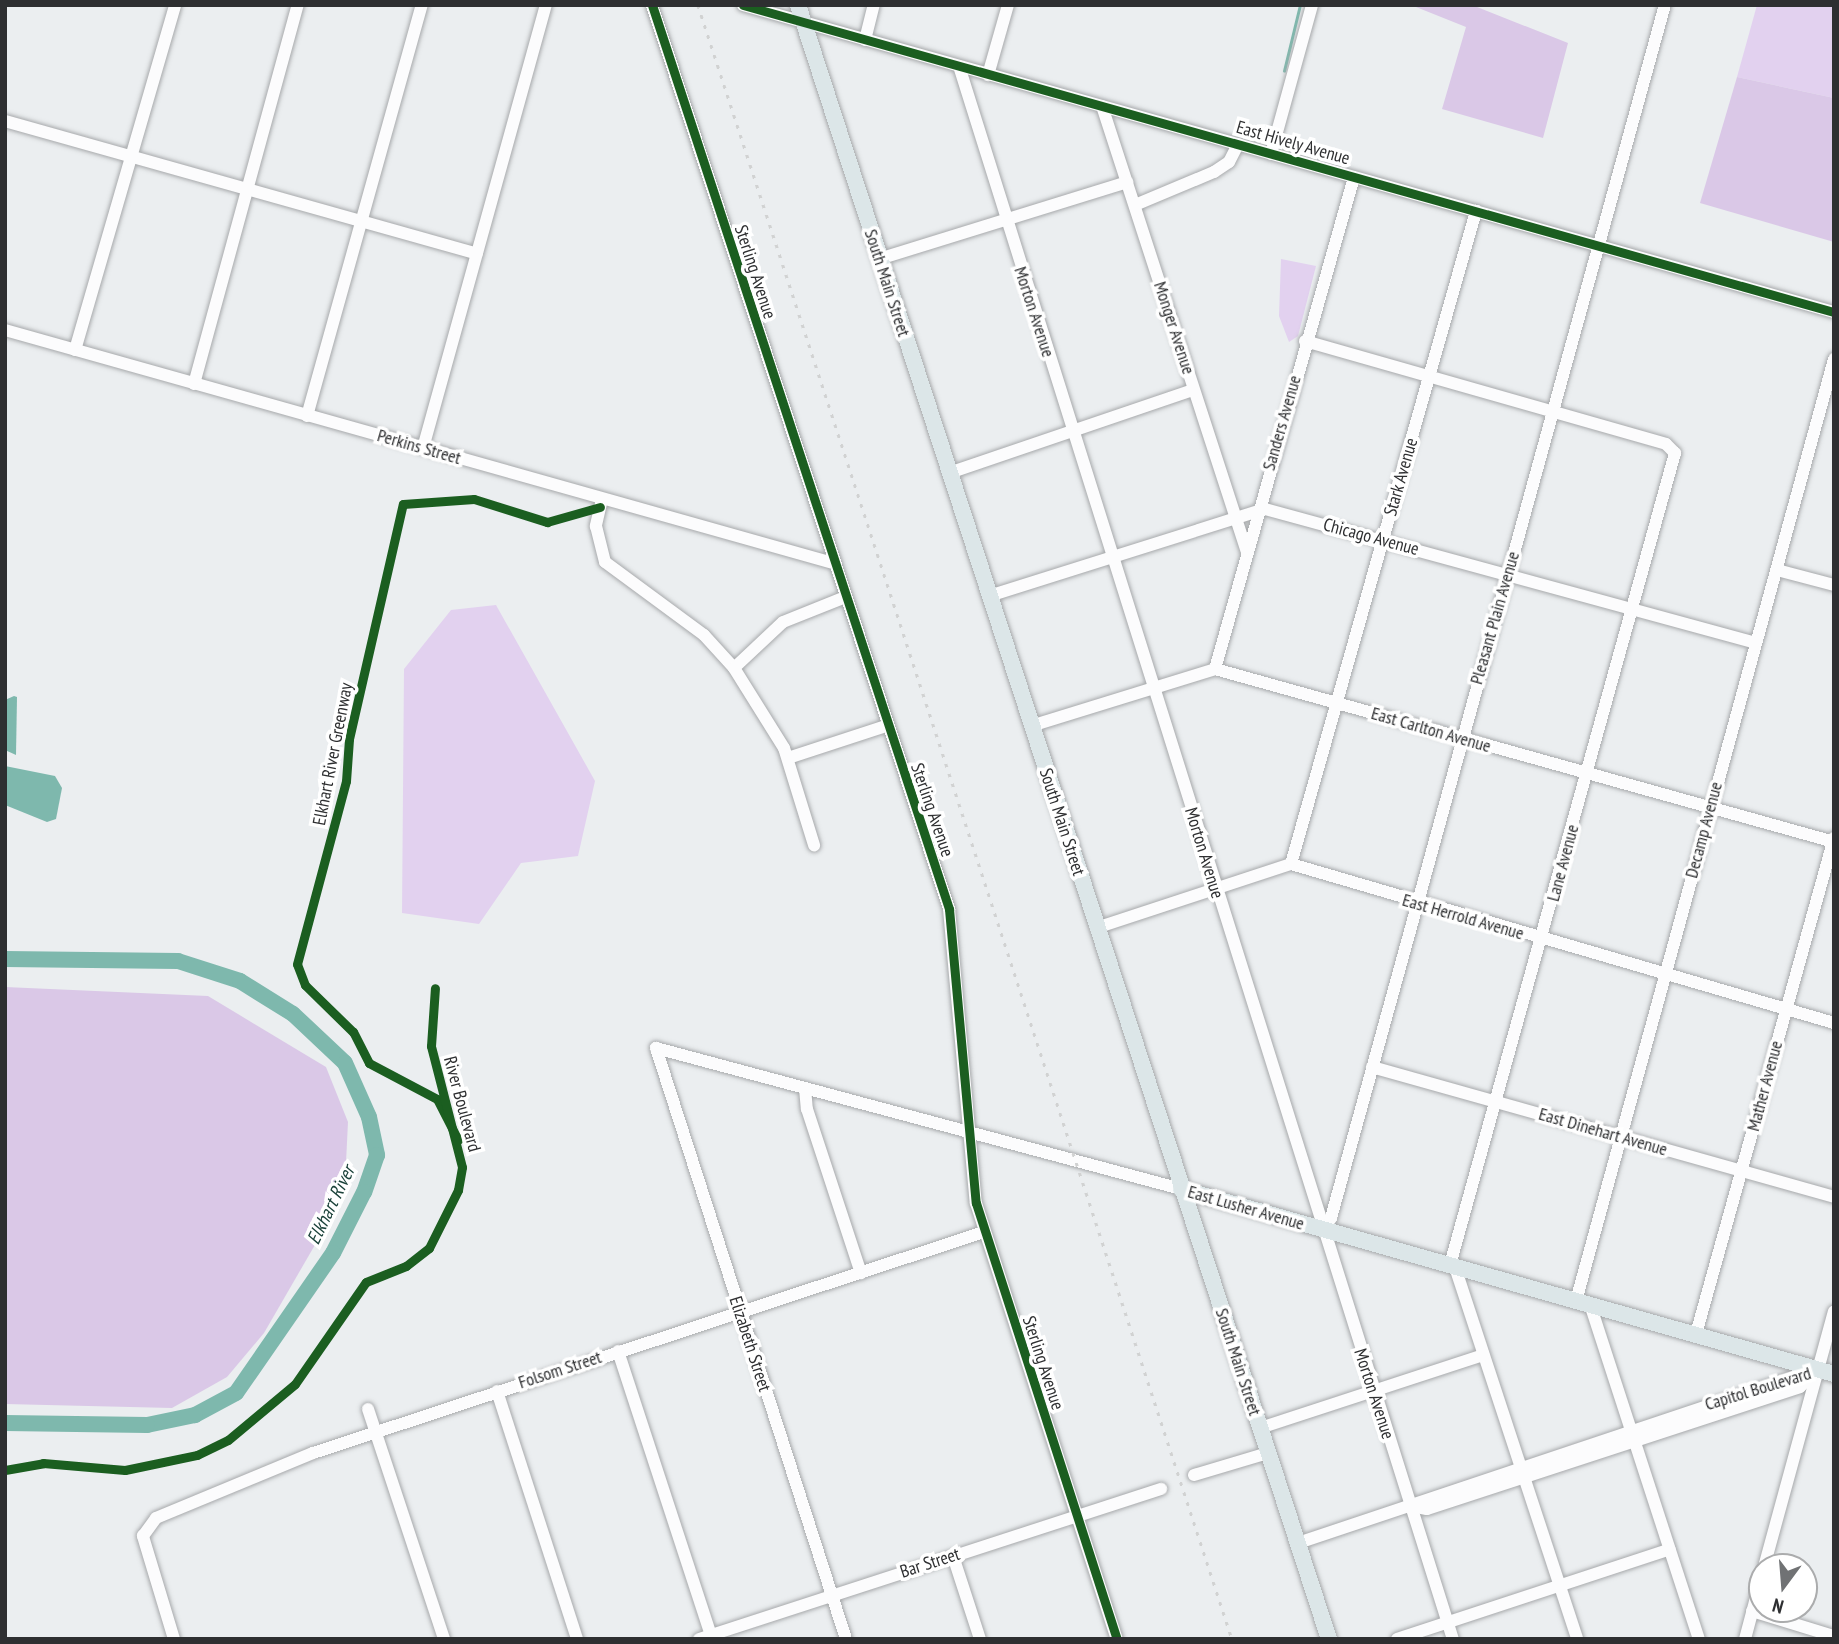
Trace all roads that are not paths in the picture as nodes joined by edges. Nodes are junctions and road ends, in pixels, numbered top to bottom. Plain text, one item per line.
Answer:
1 (175, 5) edge
2 (298, 5) edge
3 (422, 5) edge
4 (546, 5) edge
5 (652, 5) edge
6 (743, 5) edge
7 (798, 5) edge
8 (874, 5) edge
9 (1008, 5) edge
10 (1312, 5) edge
11 (1665, 5) edge
12 (803, 22) junction
13 (865, 40) junction
14 (959, 66) junction
15 (988, 75) junction
16 (1102, 106) junction
17 (5, 121) edge
18 (1238, 144) junction
19 (1271, 154) junction
20 (132, 156) junction
21 (1354, 177) junction
22 (1128, 183) junction
23 (247, 189) junction
24 (1135, 205) junction
25 (1476, 211) junction
26 (362, 221) junction
27 (1004, 222) junction
28 (1598, 246) junction
29 (477, 254) junction
30 (879, 259) junction
31 (1834, 312) edge
32 (5, 330) edge
33 (1305, 341) junction
34 (75, 350) junction
35 (1834, 359) edge
36 (1429, 377) junction
37 (194, 384) junction
38 (1194, 390) junction
39 (1552, 414) junction
40 (307, 416) junction
41 (1071, 428) junction
42 (423, 448) junction
43 (949, 473) junction
44 (602, 499) junction
45 (1258, 511) junction
46 (1235, 519) junction
47 (1383, 540) junction
48 (1246, 550) junction
49 (1113, 556) junction
50 (833, 563) junction
51 (1777, 570) junction
52 (1507, 574) junction
53 (1834, 585) edge
54 (989, 596) junction
55 (843, 598) junction
56 (1630, 609) junction
57 (1756, 643) junction
58 (734, 668) junction
59 (1215, 669) junction
60 (1154, 686) junction
61 (1338, 704) junction
62 (886, 726) junction
63 (1031, 726) junction
64 (1461, 738) junction
65 (788, 758) junction
66 (1587, 775) junction
67 (1710, 809) junction
68 (1833, 841) edge
69 (814, 845) dead end
70 (1291, 864) junction
71 (1215, 890) junction
72 (1416, 904) junction
73 (1096, 928) junction
74 (1542, 940) junction
75 (1665, 975) junction
76 (1786, 1009) junction
77 (1834, 1023) edge
78 (656, 1048) joint
79 (1373, 1067) junction
80 (805, 1087) junction
81 (1497, 1102) junction
82 (968, 1133) junction
83 (1620, 1137) junction
84 (1743, 1172) junction
85 (1181, 1189) junction
86 (1834, 1198) edge
87 (1323, 1230) junction
88 (984, 1232) junction
89 (1453, 1266) junction
90 (860, 1273) junction
91 (1583, 1303) junction
92 (1834, 1311) edge
93 (740, 1313) junction
94 (1696, 1334) junction
95 (618, 1351) junction
96 (1483, 1356) junction
97 (1826, 1371) edge
98 (497, 1391) junction
99 (1373, 1393) junction
100 (368, 1409) dead end
101 (1260, 1428) junction
102 (376, 1432) junction
103 (1633, 1436) junction
104 (1268, 1453) junction
105 (1522, 1472) junction
106 (1194, 1475) dead end
107 (1161, 1489) dead end
108 (1411, 1506) junction
109 (1077, 1515) junction
110 (1298, 1543) junction
111 (1670, 1549) junction
112 (1768, 1553) edge
113 (953, 1556) junction
114 (1560, 1586) junction
115 (832, 1595) junction
116 (1448, 1622) junction
117 (1791, 1623) edge
118 (1834, 1636) edge
119 (707, 1637) edge
120 (174, 1639) edge
121 (443, 1639) edge
122 (577, 1639) edge
123 (846, 1639) edge
124 (980, 1639) edge
125 (1117, 1639) edge
126 (1329, 1639) edge
127 (1397, 1639) edge
128 (1453, 1639) edge
129 (1577, 1639) edge
130 (1699, 1639) edge

1 - 20 street
2 - 23 street
3 - 26 street
4 - 29 street
5 - 50 street, Sterling Avenue
6 - 12 street, East Hively Avenue
7 - 12 main road, South Main Street
8 - 13 street
9 - 15 street
10 - 19 street
11 - 28 street, Pleasant Plain Avenue
12 - 13 street, East Hively Avenue
12 - 30 main road, South Main Street
13 - 14 street, East Hively Avenue
14 - 15 street, East Hively Avenue
14 - 27 street, Morton Avenue
15 - 16 street, East Hively Avenue
16 - 18 street, East Hively Avenue
16 - 22 street, Monger Avenue
17 - 20 street
18 - 19 street, East Hively Avenue
18 - 24 street
19 - 21 street, East Hively Avenue
20 - 23 street
20 - 34 street
21 - 25 street, East Hively Avenue
21 - 33 street, Sanders Avenue
22 - 24 street, Monger Avenue
22 - 27 street
23 - 26 street
23 - 37 street
24 - 38 street, Monger Avenue
25 - 28 street, East Hively Avenue
25 - 36 street, Stark Avenue
26 - 29 street
26 - 40 street
27 - 30 street
27 - 41 street, Morton Avenue
28 - 31 street, East Hively Avenue
28 - 39 street, Pleasant Plain Avenue
29 - 42 street
30 - 43 main road, South Main Street
32 - 34 street, Perkins Street
33 - 36 street
33 - 45 street, Sanders Avenue
34 - 37 street, Perkins Street
35 - 51 street, Decamp Avenue
36 - 39 street
36 - 47 street, Stark Avenue
37 - 40 street, Perkins Street
38 - 41 street
38 - 46 street, Monger Avenue
39 - 52 street, Pleasant Plain Avenue
39 - 56 street, Lane Avenue
40 - 42 street, Perkins Street
41 - 43 street
41 - 49 street, Morton Avenue
42 - 44 street, Perkins Street
43 - 54 main road, South Main Street
44 - 50 street, Perkins Street
44 - 58 street
45 - 46 street, Chicago Avenue
45 - 47 street, Chicago Avenue
45 - 48 street, Sanders Avenue
46 - 48 street, Monger Avenue
46 - 49 street, Chicago Avenue
47 - 52 street, Chicago Avenue
47 - 61 street, Stark Avenue
48 - 59 street, Sanders Avenue
49 - 54 street, Chicago Avenue
49 - 60 street, Morton Avenue
50 - 55 street, Sterling Avenue
51 - 53 street
51 - 57 street, Decamp Avenue
52 - 56 street, Chicago Avenue
52 - 64 street, Pleasant Plain Avenue
54 - 63 main road, South Main Street
55 - 58 street
55 - 62 street, Sterling Avenue
56 - 57 street, Chicago Avenue
56 - 66 street, Lane Avenue
57 - 67 street, Decamp Avenue
58 - 65 street
59 - 60 street
59 - 61 street, East Carlton Avenue
60 - 63 street
60 - 71 street, Morton Avenue
61 - 64 street, East Carlton Avenue
61 - 70 street, Stark Avenue
62 - 65 street
62 - 82 street, Sterling Avenue
63 - 73 main road, South Main Street
64 - 66 street, East Carlton Avenue
64 - 72 street, Pleasant Plain Avenue
65 - 69 street
66 - 67 street, East Carlton Avenue
66 - 74 street, Lane Avenue
67 - 68 street, East Carlton Avenue
67 - 75 street, Decamp Avenue
68 - 76 street, Mather Avenue
70 - 71 street
70 - 72 street, East Herrold Avenue
71 - 73 street
71 - 87 street, Morton Avenue
72 - 74 street, East Herrold Avenue
72 - 79 street, Pleasant Plain Avenue
73 - 85 main road, South Main Street
74 - 75 street, East Herrold Avenue
74 - 81 street, Lane Avenue
75 - 76 street, East Herrold Avenue
75 - 83 street, Decamp Avenue
76 - 77 street, East Herrold Avenue
76 - 84 street, Mather Avenue
78 - 80 street, East Lusher Avenue
78 - 93 street, Elizabeth Street
79 - 81 street, East Dinehart Avenue
79 - 87 street, Pleasant Plain Avenue
80 - 82 street, East Lusher Avenue
80 - 90 street
81 - 83 street, East Dinehart Avenue
81 - 89 street, Lane Avenue
82 - 85 street, East Lusher Avenue
82 - 88 street, Sterling Avenue
83 - 84 street, East Dinehart Avenue
83 - 91 street, Decamp Avenue
84 - 86 street, East Dinehart Avenue
84 - 94 street, Mather Avenue
85 - 87 main road, East Lusher Avenue
85 - 101 main road, South Main Street
87 - 89 main road, East Lusher Avenue
87 - 99 street, Morton Avenue
88 - 90 street, Folsom Street
88 - 109 street, Sterling Avenue
89 - 91 main road, East Lusher Avenue
89 - 96 street
90 - 93 street, Folsom Street
91 - 94 main road, East Lusher Avenue
91 - 103 street
92 - 97 street
93 - 95 street, Folsom Street
93 - 115 street, Elizabeth Street
94 - 97 main road, East Lusher Avenue
95 - 98 street, Folsom Street
95 - 119 street
96 - 99 street
96 - 105 street
97 - 103 street, Capitol Boulevard
97 - 112 street
98 - 102 street, Folsom Street
98 - 122 street
99 - 101 street
99 - 108 street, Morton Avenue
100 - 102 street
101 - 104 main road, South Main Street
102 - 120 street, Folsom Street
102 - 121 street
103 - 105 street, Capitol Boulevard
103 - 111 street
104 - 106 street
104 - 110 main road, South Main Street
105 - 108 street, Capitol Boulevard
105 - 114 street
107 - 109 street, Bar Street
108 - 110 street, Capitol Boulevard
108 - 116 street, Morton Avenue
109 - 113 street, Bar Street
109 - 125 street, Sterling Avenue
110 - 126 main road, South Main Street
111 - 114 street
111 - 130 street
113 - 115 street, Bar Street
113 - 124 street
114 - 116 street
114 - 129 street
115 - 119 street, Bar Street
115 - 123 street, Elizabeth Street
116 - 127 street
116 - 128 street, Morton Avenue
117 - 118 street

